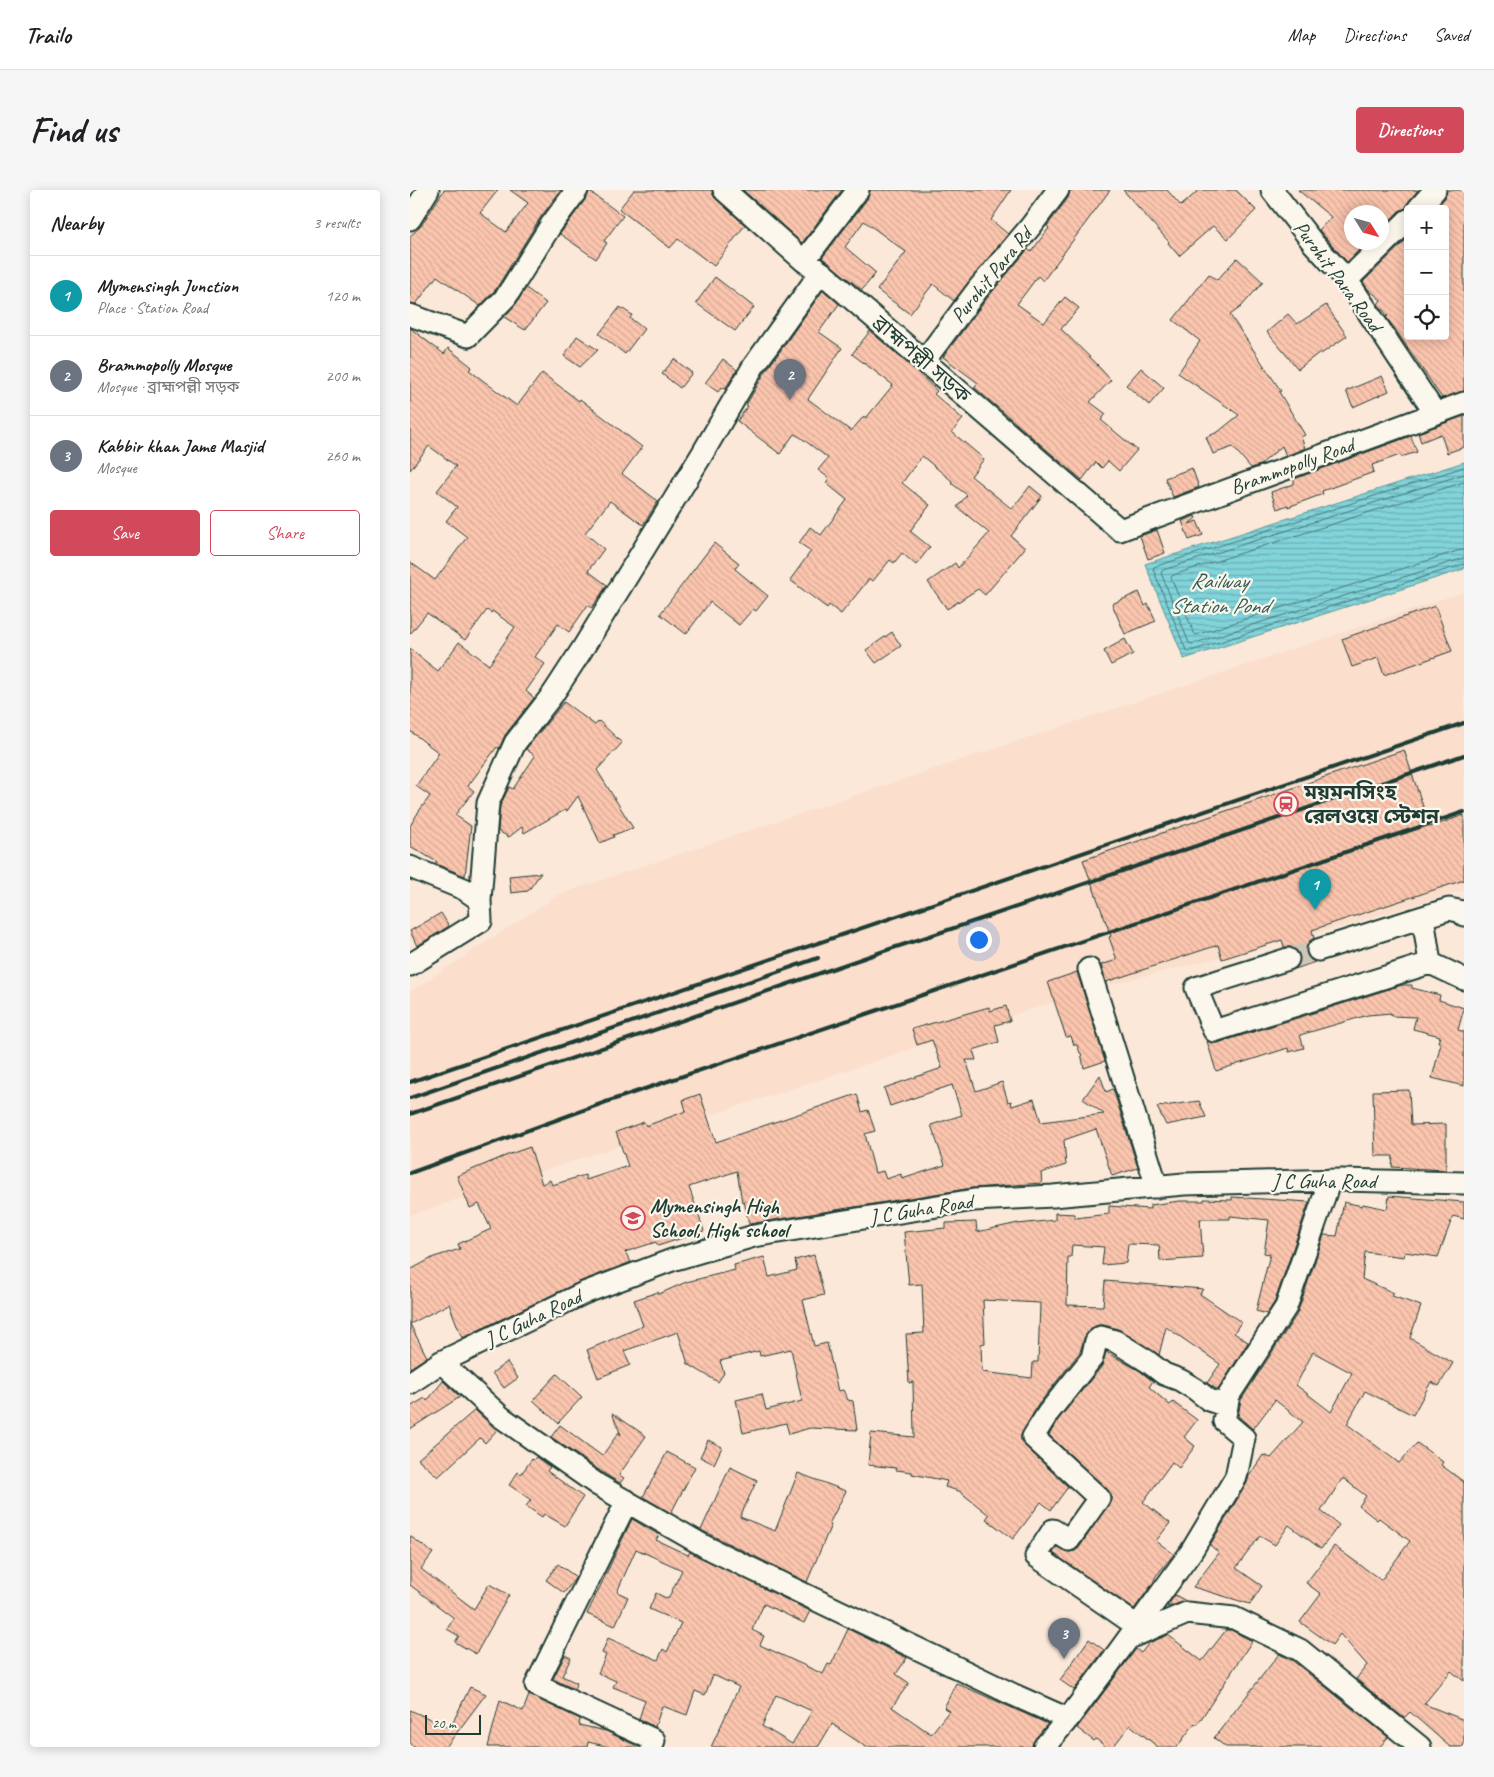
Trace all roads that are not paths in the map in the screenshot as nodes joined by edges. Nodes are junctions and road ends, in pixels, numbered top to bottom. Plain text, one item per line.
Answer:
1 (428, 190) edge
2 (577, 190) edge
3 (724, 190) edge
4 (858, 190) edge
5 (1058, 190) edge
6 (1272, 190) edge
7 (1435, 190) edge
8 (1422, 205) edge
9 (410, 219) edge
10 (1404, 224) edge
11 (812, 266) junction
12 (1347, 280) junction
13 (410, 316) edge
14 (924, 361) junction
15 (1464, 402) edge
16 (1435, 413) junction
17 (1120, 530) joint
18 (410, 867) edge
19 (480, 900) junction
20 (1464, 915) edge
21 (1423, 917) junction
22 (1318, 950) tunnel mouth
23 (1288, 959) tunnel mouth
24 (1430, 963) junction
25 (410, 965) edge
26 (1089, 969) dead end
27 (1464, 979) edge
28 (1330, 1180) junction
29 (1464, 1183) edge
30 (1156, 1187) junction
31 (441, 1362) junction
32 (410, 1383) edge
33 (1227, 1406) junction
34 (627, 1502) junction
35 (1133, 1632) junction
36 (1068, 1719) junction
37 (1387, 1721) junction
38 (652, 1747) edge
39 (1044, 1747) edge
40 (1394, 1747) edge
41 (1420, 1747) edge

1 - 9 street
2 - 13 street
3 - 11 street, ব্রাহ্মপল্লী সড়ক
4 - 11 street
5 - 14 street, Purohit Para Rd
6 - 12 street, Purohit Para Road
7 - 8 street
10 - 12 street
11 - 14 street, ব্রাহ্মপল্লী সড়ক
11 - 19 street
12 - 16 street, Purohit Para Road
14 - 17 street, ব্রাহ্মপল্লী সড়ক
15 - 16 street, Brammopolly Road
16 - 17 street, Brammopolly Road
18 - 19 street
19 - 25 street
20 - 21 street
21 - 22 street
21 - 24 street
23 - 24 street
24 - 27 street
26 - 30 street
28 - 29 street, J C Guha Road
28 - 30 street, J C Guha Road
28 - 33 street
30 - 31 street, J C Guha Road
31 - 32 street, J C Guha Road
31 - 34 street
33 - 35 street
33 - 35 street
34 - 36 street
34 - 38 street
35 - 36 street
35 - 37 street
36 - 39 street
37 - 40 street
37 - 41 street

